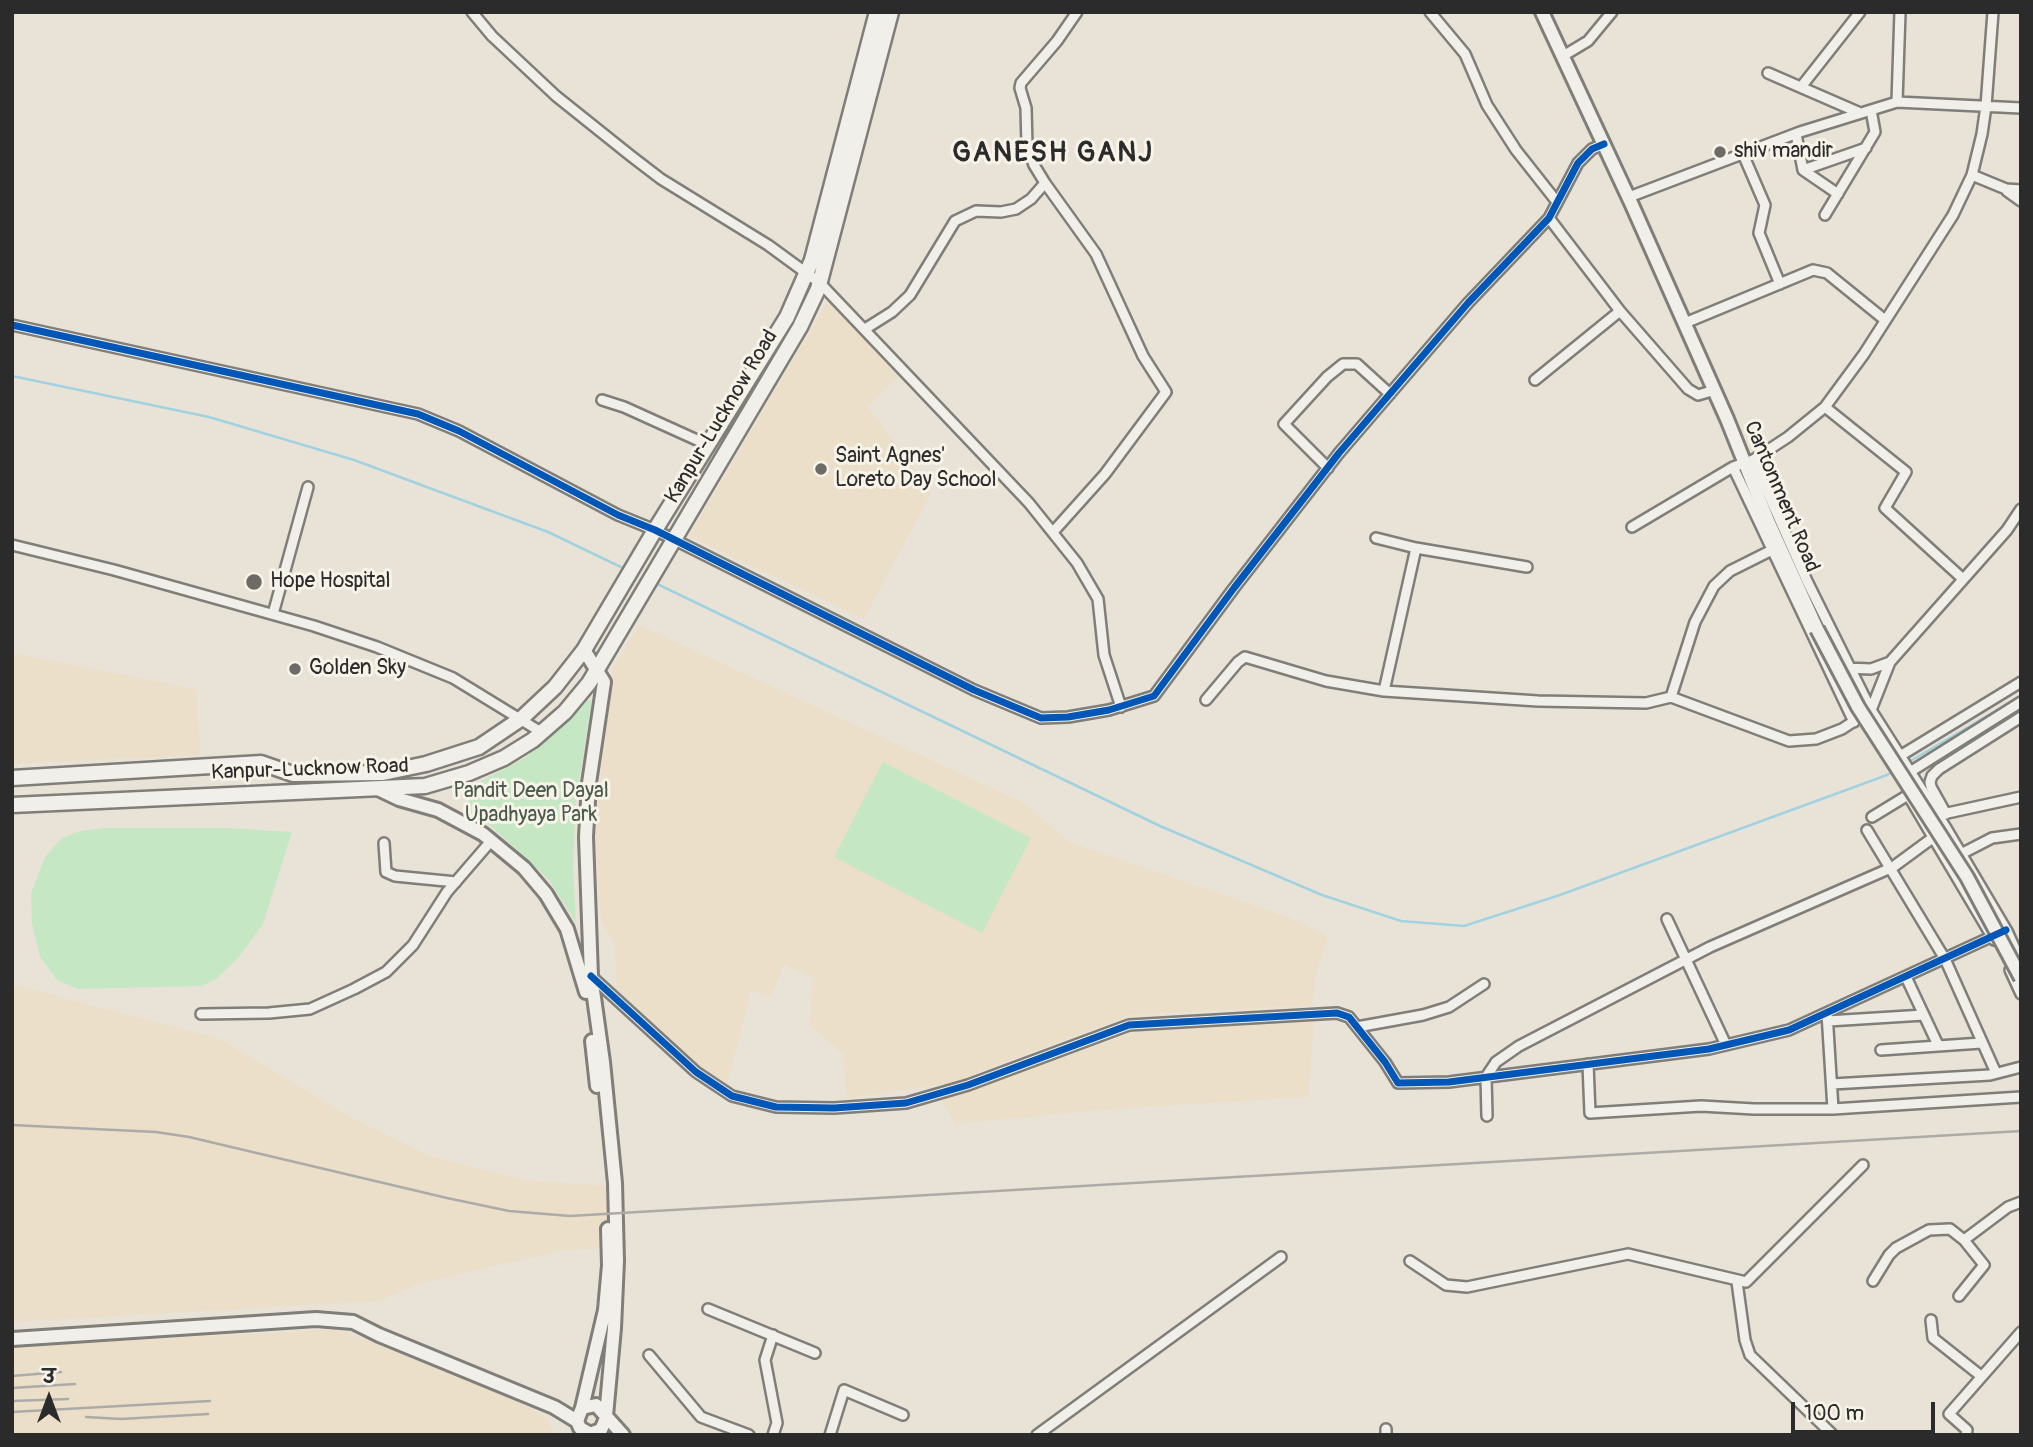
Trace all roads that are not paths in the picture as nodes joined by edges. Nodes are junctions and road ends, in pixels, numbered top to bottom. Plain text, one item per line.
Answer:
1 (472, 12) edge
2 (877, 12) edge
3 (891, 12) edge
4 (1077, 12) edge
5 (1430, 12) edge
6 (1542, 12) edge
7 (1612, 12) edge
8 (1860, 12) edge
9 (1900, 12) edge
10 (1993, 12) edge
11 (1563, 56) junction
12 (1768, 73) dead end
13 (1801, 87) junction
14 (1897, 102) junction
15 (1986, 106) junction
16 (2021, 108) edge
17 (1871, 110) junction
18 (1860, 113) junction
19 (1796, 134) junction
20 (851, 137) junction
21 (1604, 144) junction
22 (1866, 148) junction
23 (1743, 154) junction
24 (1803, 170) junction
25 (1972, 175) junction
26 (1045, 183) junction
27 (2006, 190) junction
28 (2021, 191) edge
29 (1838, 194) junction
30 (1629, 197) junction
31 (2021, 201) edge
32 (1557, 202) junction
33 (1825, 215) dead end
34 (1549, 218) junction
35 (807, 274) junction
36 (820, 283) junction
37 (1780, 284) junction
38 (1620, 311) junction
39 (1885, 320) junction
40 (1685, 323) junction
41 (12, 325) edge
42 (865, 329) junction
43 (1535, 380) dead end
44 (1714, 390) junction
45 (1390, 394) junction
46 (602, 400) dead end
47 (1825, 407) junction
48 (708, 445) junction
49 (1744, 464) junction
50 (1328, 468) junction
51 (308, 487) dead end
52 (2021, 509) edge
53 (1632, 527) dead end
54 (655, 530) junction
55 (1053, 532) junction
56 (1376, 538) dead end
57 (673, 540) junction
58 (12, 545) edge
59 (1416, 548) junction
60 (1772, 550) junction
61 (1527, 567) dead end
62 (1963, 579) junction
63 (273, 614) junction
64 (584, 650) junction
65 (1890, 662) junction
66 (1827, 667) junction
67 (597, 668) junction
68 (1849, 668) junction
69 (2021, 682) edge
70 (1384, 691) junction
71 (1671, 697) junction
72 (1206, 700) dead end
73 (2021, 702) edge
74 (1121, 707) junction
75 (1871, 710) junction
76 (2021, 717) edge
77 (522, 718) junction
78 (1854, 722) junction
79 (541, 732) junction
80 (1900, 756) junction
81 (280, 770) junction
82 (1910, 772) junction
83 (12, 778) edge
84 (376, 789) junction
85 (279, 791) junction
86 (2021, 797) edge
87 (12, 805) edge
88 (1942, 814) junction
89 (1872, 817) dead end
90 (1946, 828) junction
91 (1867, 830) dead end
92 (2021, 834) edge
93 (1933, 838) junction
94 (491, 841) junction
95 (384, 843) dead end
96 (1961, 854) junction
97 (1889, 869) junction
98 (456, 882) junction
99 (1667, 919) dead end
100 (2006, 930) junction
101 (1992, 936) junction
102 (1685, 960) junction
103 (1945, 960) junction
104 (2021, 962) edge
105 (592, 976) junction
106 (1906, 977) junction
107 (2021, 978) edge
108 (1484, 984) dead end
109 (2021, 994) edge
110 (201, 1014) dead end
111 (1924, 1015) junction
112 (1828, 1017) junction
113 (1357, 1027) junction
114 (1981, 1043) junction
115 (1726, 1045) junction
116 (1938, 1045) junction
117 (1881, 1050) dead end
118 (1588, 1064) junction
119 (2021, 1067) edge
120 (1996, 1073) junction
121 (1486, 1077) junction
122 (1832, 1084) junction
123 (2021, 1097) edge
124 (1833, 1109) junction
125 (1487, 1116) dead end
126 (1863, 1165) dead end
127 (2021, 1202) edge
128 (1964, 1240) junction
129 (1282, 1257) dead end
130 (1410, 1261) dead end
131 (1873, 1281) dead end
132 (1737, 1282) junction
133 (1959, 1296) dead end
134 (708, 1308) dead end
135 (1931, 1320) dead end
136 (2021, 1332) edge
137 (773, 1335) junction
138 (12, 1339) edge
139 (815, 1353) dead end
140 (649, 1355) dead end
141 (1982, 1376) junction
142 (903, 1415) dead end
143 (579, 1420) edge
144 (601, 1426) edge
145 (616, 1435) edge
146 (623, 1435) edge
147 (748, 1435) edge
148 (773, 1435) edge
149 (830, 1435) edge
150 (1037, 1435) edge
151 (1833, 1435) edge
152 (1966, 1435) edge

1 - 35 street
2 - 20 main road, Kanpur-Lucknow Road
3 - 20 main road, Kanpur-Lucknow Road
4 - 26 street
5 - 32 street
6 - 11 street, Cantonment Road
7 - 11 street
8 - 13 street
9 - 14 street
10 - 15 street
11 - 21 street, Cantonment Road
12 - 13 street
13 - 18 street
14 - 15 street
14 - 17 street
15 - 16 street
15 - 25 street
17 - 18 street
17 - 22 street
18 - 19 street
19 - 23 street
19 - 24 street
20 - 35 main road, Kanpur-Lucknow Road
20 - 36 main road, Kanpur-Lucknow Road
21 - 30 street, Cantonment Road
21 - 32 street
22 - 24 street
22 - 29 street
23 - 30 street
23 - 37 street
24 - 29 street
25 - 27 street
25 - 39 street
26 - 42 street
26 - 55 street
27 - 28 street
27 - 31 street
29 - 33 street
30 - 40 street, Cantonment Road
32 - 34 street
34 - 38 street
34 - 45 street
35 - 36 street
35 - 48 main road, Kanpur-Lucknow Road
36 - 42 street
36 - 57 main road, Kanpur-Lucknow Road
37 - 39 street
37 - 40 street
38 - 43 street
38 - 44 street
39 - 47 street
40 - 44 street, Cantonment Road
41 - 54 street
42 - 55 street
44 - 49 street, Cantonment Road
45 - 50 street
45 - 50 street
46 - 48 street
47 - 49 street
47 - 62 street
48 - 54 main road, Kanpur-Lucknow Road
49 - 53 street
49 - 60 street
49 - 68 street
49 - 107 street, Cantonment Road, bridge
50 - 74 street
51 - 63 street
52 - 62 street
54 - 57 street
54 - 64 main road, Kanpur-Lucknow Road
55 - 74 street
56 - 59 street
57 - 67 main road, Kanpur-Lucknow Road
57 - 74 street
58 - 63 street
59 - 61 street
59 - 70 street
60 - 66 street
60 - 71 street
62 - 65 street
63 - 77 street
64 - 67 street
64 - 77 main road, Kanpur-Lucknow Road
65 - 68 street
65 - 75 street
66 - 68 street
66 - 78 street
67 - 79 main road, Kanpur-Lucknow Road
67 - 105 street
68 - 75 street
69 - 80 street
70 - 71 street
70 - 72 street
71 - 78 street
73 - 82 street
75 - 78 street
75 - 80 street
76 - 88 street
77 - 79 street
77 - 81 main road, Kanpur-Lucknow Road
79 - 84 main road, Kanpur-Lucknow Road
80 - 82 street
81 - 83 main road, Kanpur-Lucknow Road
81 - 85 main road
82 - 88 street
84 - 85 main road, Kanpur-Lucknow Road
84 - 94 street
85 - 87 main road, Kanpur-Lucknow Road
86 - 88 street
88 - 90 street
89 - 93 street
90 - 93 street
90 - 96 street
91 - 97 street
92 - 96 street
93 - 97 street
93 - 101 street
94 - 98 street
94 - 143 street
95 - 98 street
96 - 100 street
97 - 102 street
97 - 103 street
98 - 110 street
99 - 102 street
100 - 101 street
100 - 104 street
101 - 103 street
101 - 109 street
102 - 115 street
102 - 121 street
103 - 106 street
103 - 114 street
105 - 113 street
105 - 144 street
106 - 111 street
106 - 112 street
108 - 113 street
111 - 112 street
111 - 116 street
112 - 115 street
112 - 122 street
113 - 121 street
114 - 116 street
114 - 120 street
115 - 118 street
116 - 117 street
118 - 121 street
118 - 124 street
119 - 120 street
120 - 122 street
121 - 125 street
122 - 124 street
123 - 124 street
126 - 132 street
127 - 128 street
128 - 131 street
128 - 133 street
129 - 150 street
130 - 132 street
132 - 151 street
134 - 137 street
135 - 141 street
136 - 141 street
137 - 139 street
137 - 148 street
138 - 143 street
140 - 147 street
141 - 152 street
142 - 149 street
143 - 144 street
143 - 144 street
144 - 145 street
144 - 146 street

